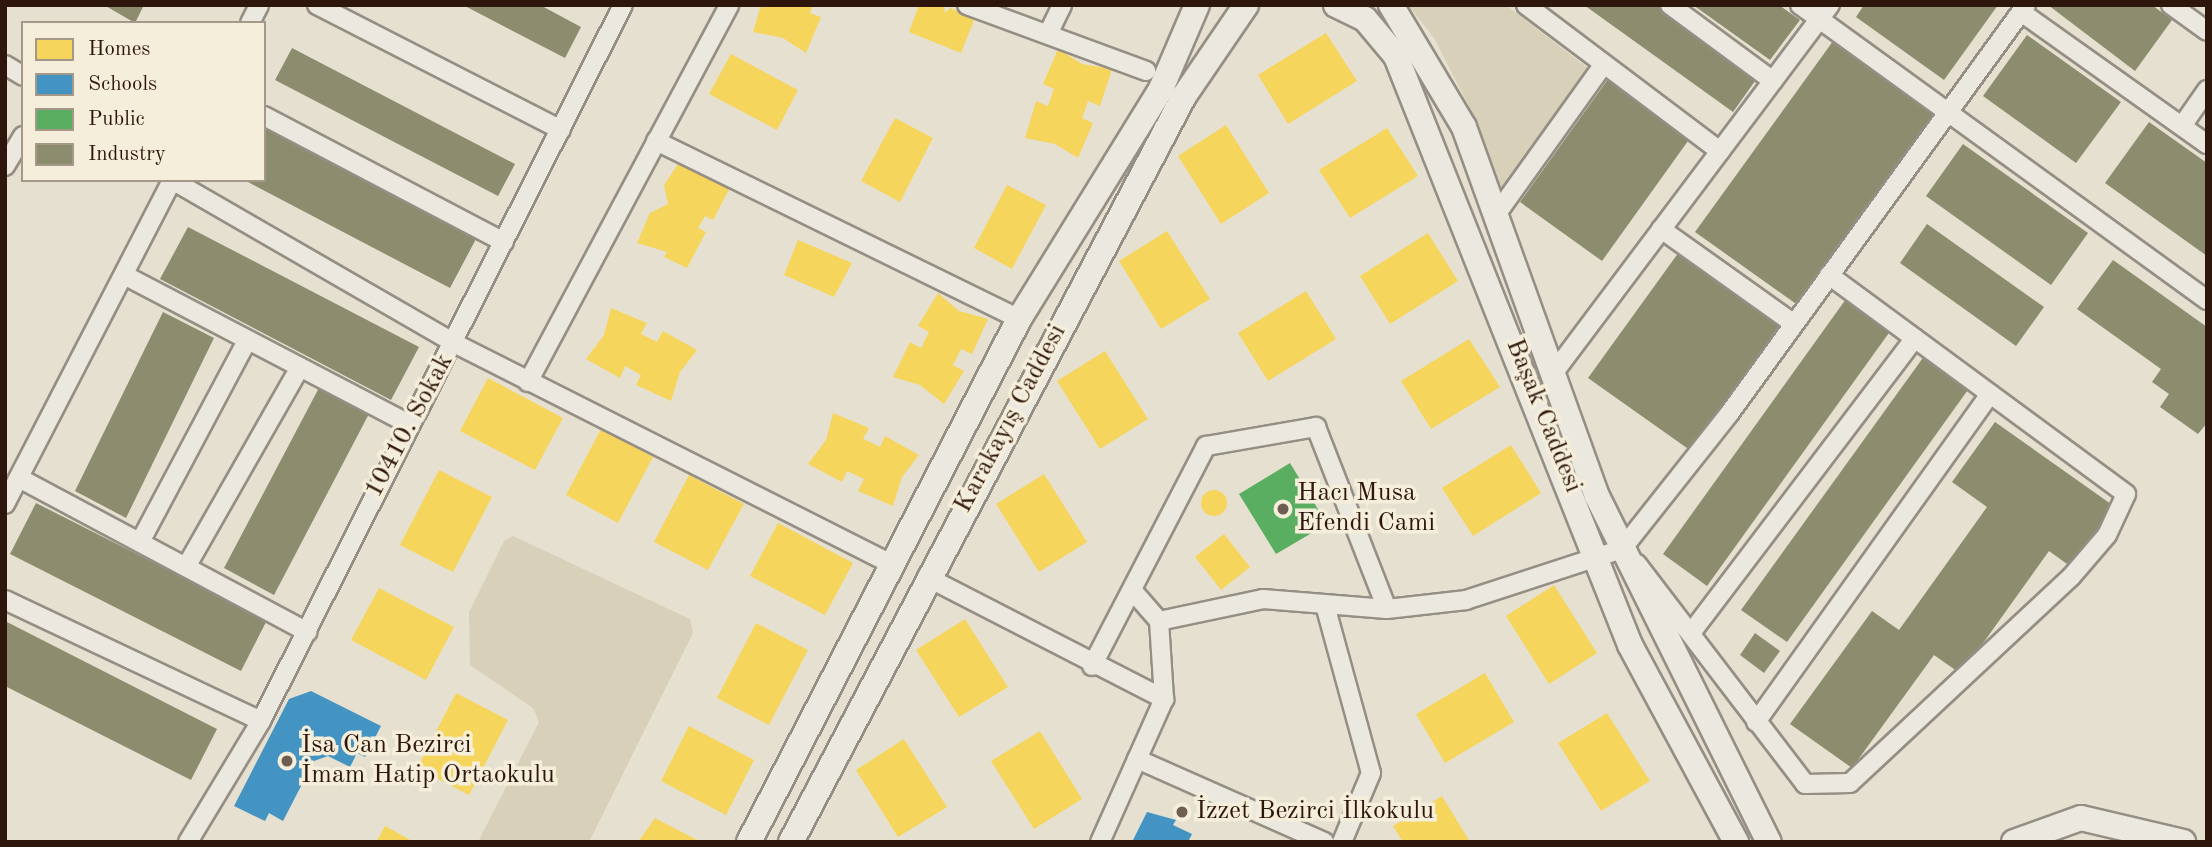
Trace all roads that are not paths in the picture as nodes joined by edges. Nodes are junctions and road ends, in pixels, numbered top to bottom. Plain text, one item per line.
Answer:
1 (259, 5) edge
2 (317, 5) edge
3 (624, 5) edge
4 (729, 5) edge
5 (967, 5) edge
6 (1062, 5) edge
7 (1197, 5) edge
8 (1246, 5) edge
9 (1336, 5) edge
10 (1391, 5) edge
11 (1526, 5) edge
12 (1670, 5) edge
13 (1800, 5) edge
14 (2172, 5) edge
15 (2023, 8) edge
16 (1824, 12) edge
17 (251, 21) edge
18 (2207, 31) edge
19 (1048, 34) junction
20 (1604, 64) junction
21 (5, 65) edge
22 (1146, 71) dead end
23 (21, 75) edge
24 (1773, 81) junction
25 (2207, 90) edge
26 (1946, 112) junction
27 (266, 118) edge
28 (2182, 126) junction
29 (561, 130) junction
30 (21, 139) edge
31 (656, 141) junction
32 (2207, 144) edge
33 (1720, 151) junction
34 (5, 166) edge
35 (171, 182) edge
36 (175, 182) edge
37 (1498, 212) junction
38 (1661, 229) junction
39 (504, 242) junction
40 (124, 275) junction
41 (1829, 275) junction
42 (2207, 299) edge
43 (1019, 319) junction
44 (1794, 324) junction
45 (1915, 338) junction
46 (247, 341) junction
47 (454, 343) junction
48 (300, 367) junction
49 (1555, 371) junction
50 (528, 382) junction
51 (1990, 394) junction
52 (409, 424) junction
53 (19, 478) junction
54 (5, 504) edge
55 (140, 542) junction
56 (1611, 555) junction
57 (892, 564) junction
58 (186, 567) junction
59 (928, 577) junction
60 (1132, 590) junction
61 (5, 600) edge
62 (1325, 605) junction
63 (1387, 609) junction
64 (1159, 621) junction
65 (307, 632) junction
66 (1691, 633) junction
67 (1092, 666) junction
68 (1164, 699) junction
69 (261, 721) junction
70 (1756, 722) junction
71 (1137, 759) junction
72 (2120, 832) edge
73 (193, 840) edge
74 (749, 842) edge
75 (791, 842) edge
76 (1100, 842) edge
77 (1324, 842) edge
78 (1342, 842) edge
79 (1735, 842) edge
80 (1769, 842) edge
81 (2014, 842) edge
82 (2182, 842) edge

1 - 17 street
2 - 29 street
3 - 29 street, 10410. Sokak
4 - 31 street
5 - 19 street
6 - 19 street
7 - 43 street, Karakayış Caddesi
8 - 59 street, Karakayış Caddesi
9 - 56 street, Başak Caddesi
10 - 37 street, Başak Caddesi
11 - 20 street
12 - 24 street
13 - 16 street
14 - 18 street
15 - 26 street
15 - 28 street
16 - 24 street
16 - 26 street
19 - 22 street
20 - 33 street
20 - 37 street
21 - 23 street
24 - 33 street
25 - 28 street
26 - 41 street
26 - 42 street
27 - 39 street
28 - 32 street
29 - 39 street, 10410. Sokak
30 - 34 street
31 - 43 street
31 - 50 street
33 - 38 street
35 - 40 street
36 - 47 street
37 - 49 street, Başak Caddesi
38 - 44 street
38 - 49 street
39 - 47 street, 10410. Sokak
40 - 46 street
40 - 53 street
41 - 44 street
41 - 45 street
43 - 57 street, Karakayış Caddesi
44 - 56 street
45 - 51 street
45 - 66 street
46 - 48 street
46 - 55 street
47 - 50 street
47 - 52 street, 10410. Sokak
48 - 52 street
48 - 58 street
49 - 56 street, Başak Caddesi
50 - 57 street
51 - 70 street
51 - 70 street
52 - 65 street, 10410. Sokak
53 - 54 street
53 - 55 street
55 - 58 street
56 - 63 street
56 - 66 street
56 - 79 street, Başak Caddesi
56 - 80 street, Başak Caddesi
57 - 74 street, Karakayış Caddesi
58 - 65 street
59 - 67 street
59 - 75 street, Karakayış Caddesi
60 - 63 street
60 - 64 street
60 - 67 street
61 - 69 street
62 - 63 street
62 - 64 street
62 - 78 street
64 - 68 street
65 - 69 street, 10410. Sokak
66 - 70 street
67 - 68 street
68 - 71 street
69 - 73 street, 10410. Sokak
71 - 76 street
71 - 77 street
72 - 81 street
72 - 82 street

